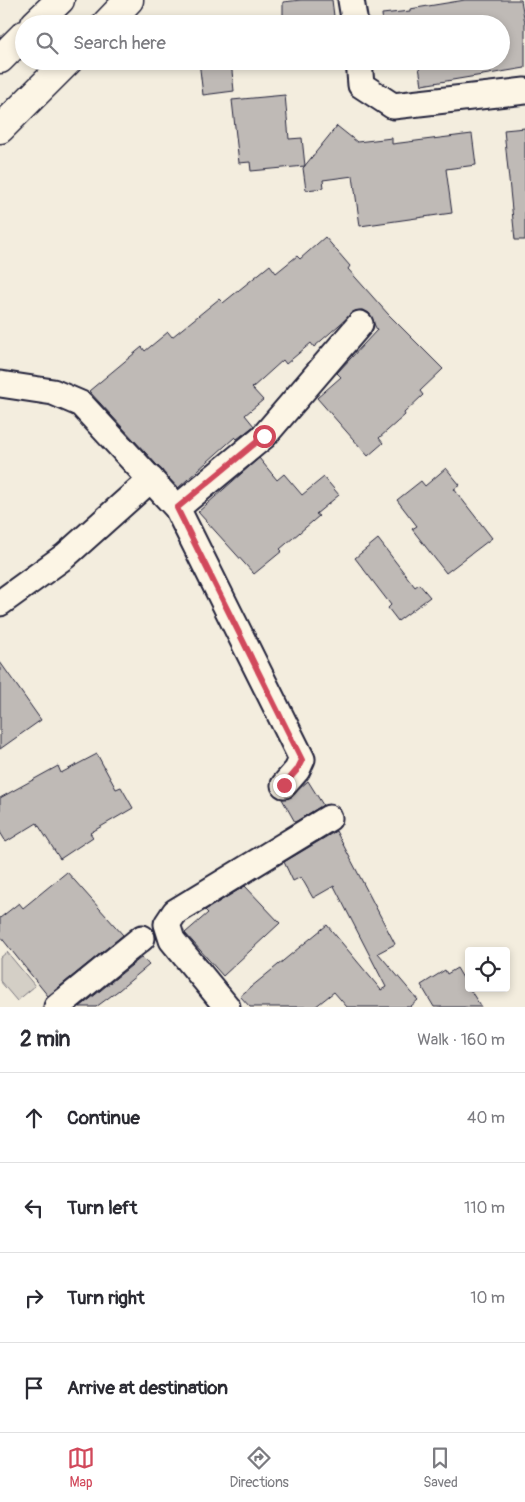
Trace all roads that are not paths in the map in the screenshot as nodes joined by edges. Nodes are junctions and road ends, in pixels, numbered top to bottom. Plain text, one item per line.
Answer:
1 (60, 0) edge
2 (129, 0) edge
3 (351, 0) edge
4 (45, 15) edge
5 (115, 15) edge
6 (354, 15) edge
7 (15, 44) edge
8 (0, 59) edge
9 (59, 70) edge
10 (360, 70) edge
11 (525, 91) edge
12 (0, 129) edge
13 (360, 324) dead end
14 (0, 384) edge
15 (151, 480) junction
16 (177, 508) junction
17 (0, 603) edge
18 (284, 785) dead end
19 (329, 818) dead end
20 (142, 938) dead end
21 (57, 1007) edge
22 (227, 1007) edge

1 - 4 main road
2 - 5 main road
3 - 6 street
7 - 8 main road
9 - 12 main road
10 - 11 street
13 - 16 street
14 - 15 street
15 - 16 street
15 - 17 street
16 - 18 street
19 - 22 street
20 - 21 street

